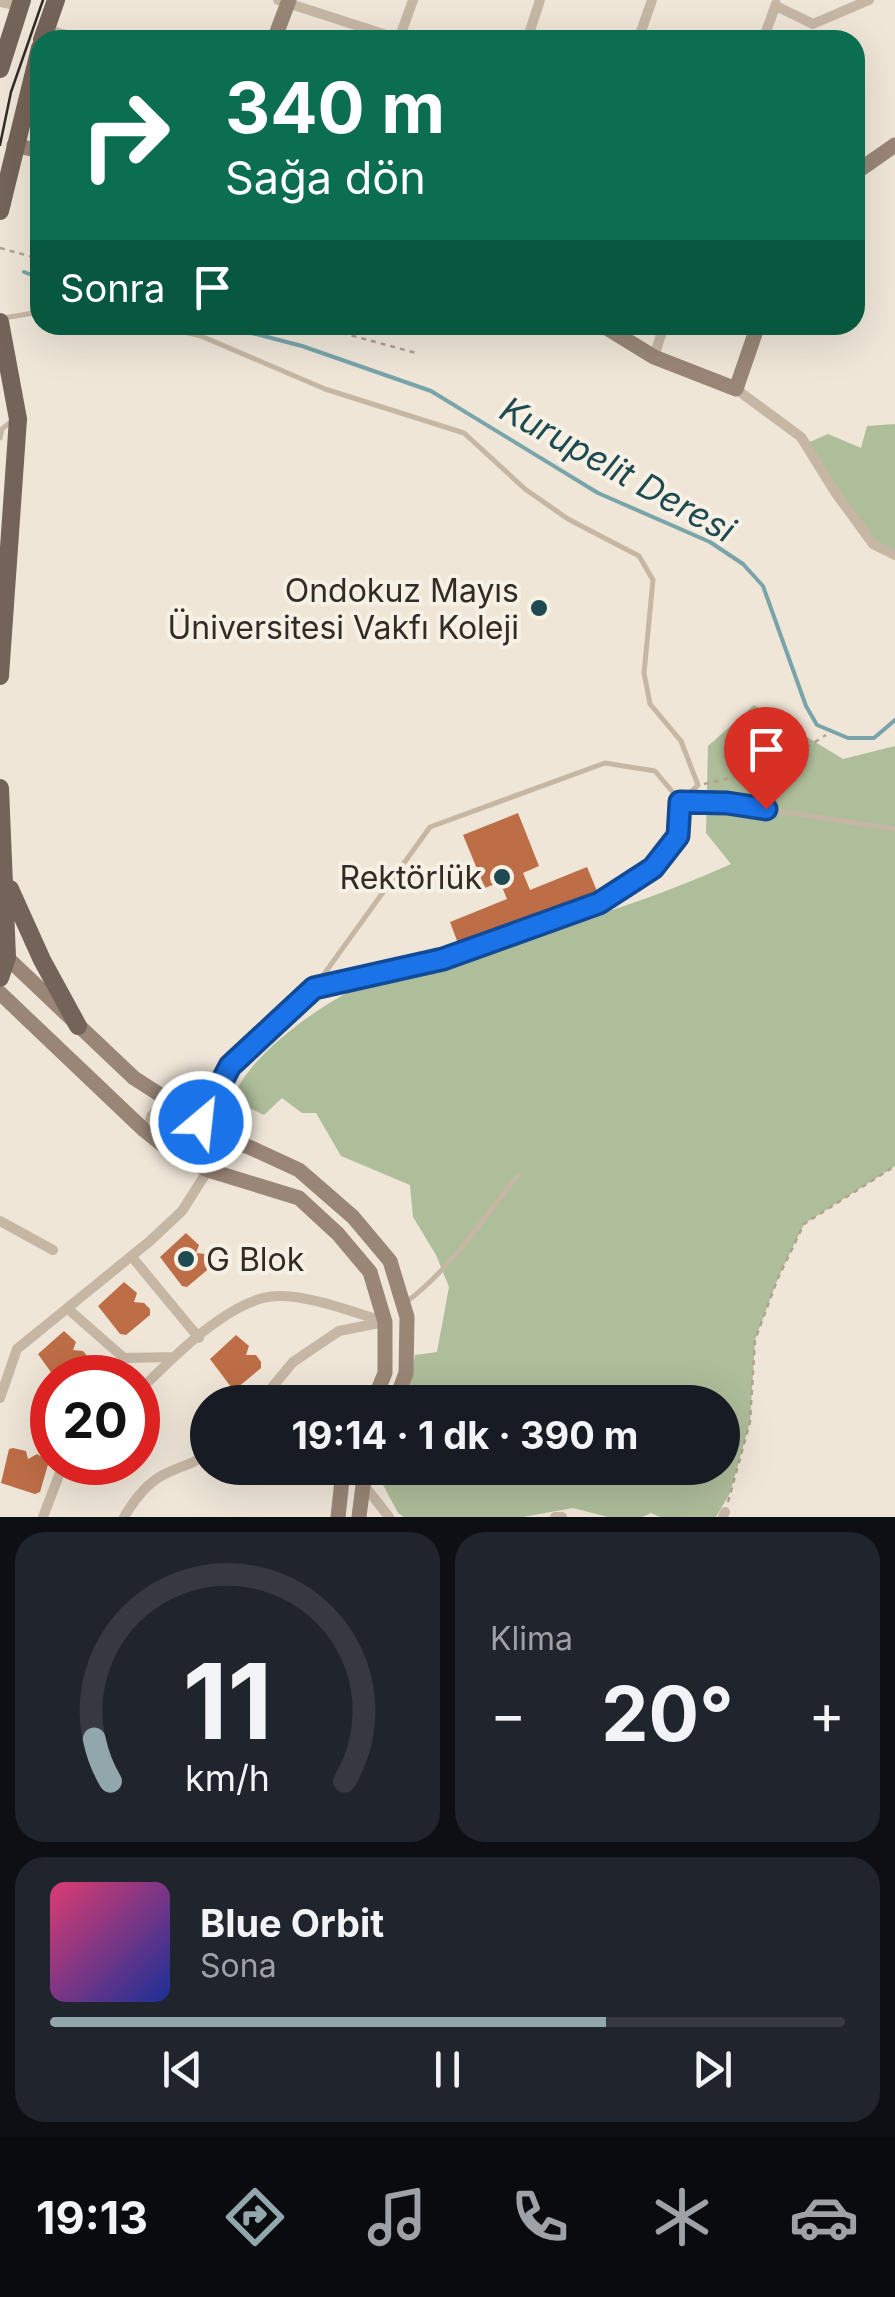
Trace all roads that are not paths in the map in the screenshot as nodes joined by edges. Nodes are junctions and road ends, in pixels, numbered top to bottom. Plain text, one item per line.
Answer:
1 (56, 0) edge
2 (413, 0) edge
3 (540, 0) edge
4 (652, 0) edge
5 (868, 0) edge
6 (285, 1) edge
7 (0, 2) edge
8 (21, 3) edge
9 (776, 3) edge
10 (46, 30) edge
11 (277, 30) edge
12 (364, 30) edge
13 (403, 30) edge
14 (530, 30) edge
15 (642, 30) edge
16 (766, 30) edge
17 (0, 70) edge
18 (30, 85) edge
19 (895, 144) edge
20 (14, 145) junction
21 (30, 149) edge
22 (865, 166) edge
23 (0, 211) edge
24 (30, 314) edge
25 (0, 320) edge
26 (197, 335) edge
27 (619, 335) edge
28 (661, 335) edge
29 (755, 335) edge
30 (654, 356) junction
31 (736, 389) junction
32 (18, 420) junction
33 (0, 438) edge
34 (895, 555) edge
35 (0, 676) edge
36 (0, 788) edge
37 (680, 802) junction
38 (895, 829) edge
39 (6, 879) junction
40 (4, 954) edge
41 (0, 978) edge
42 (314, 988) junction
43 (0, 993) edge
44 (78, 1026) junction
45 (230, 1066) junction
46 (165, 1098) junction
47 (201, 1122) junction
48 (144, 1130) junction
49 (245, 1146) junction
50 (174, 1154) junction
51 (208, 1170) junction
52 (518, 1176) dead end
53 (0, 1221) edge
54 (53, 1250) dead end
55 (132, 1257) junction
56 (403, 1304) junction
57 (68, 1309) junction
58 (385, 1322) junction
59 (199, 1338) junction
60 (174, 1357) junction
61 (160, 1371) edge
62 (274, 1385) edge
63 (380, 1385) edge
64 (401, 1385) edge
65 (0, 1398) edge
66 (190, 1464) edge
67 (55, 1485) edge
68 (341, 1485) edge
69 (363, 1485) joint
70 (43, 1517) edge
71 (124, 1517) edge
72 (338, 1517) edge
73 (360, 1517) edge
74 (389, 1517) edge

1 - 10 main road
2 - 13 street
3 - 14 street
4 - 15 street
5 - 9 street
6 - 11 street
6 - 12 street
7 - 8 street
8 - 17 main road
9 - 16 street
18 - 20 main road
19 - 22 street
20 - 21 street
20 - 23 main road
24 - 25 lane
25 - 32 main road
26 - 37 lane
27 - 30 street
28 - 30 street
29 - 31 street
30 - 31 street
31 - 34 street
32 - 33 lane
32 - 35 main road
36 - 39 main road
37 - 38 lane
37 - 42 lane
37 - 42 lane
39 - 40 main road
39 - 44 main road
40 - 41 main road
40 - 44 street
42 - 45 lane
43 - 48 street
44 - 46 street
45 - 46 lane
45 - 47 lane
45 - 49 street
46 - 47 street
46 - 48 lane
47 - 49 street
47 - 50 lane
48 - 50 street
49 - 56 street
50 - 51 street
51 - 55 street
51 - 58 street
52 - 56 lane
53 - 54 street
55 - 57 street
55 - 59 street
56 - 64 street
57 - 60 street
57 - 65 street
58 - 59 street
58 - 62 street
58 - 63 street
59 - 60 street
60 - 61 street
66 - 71 street
67 - 70 street
68 - 72 street
69 - 73 street
69 - 74 street

